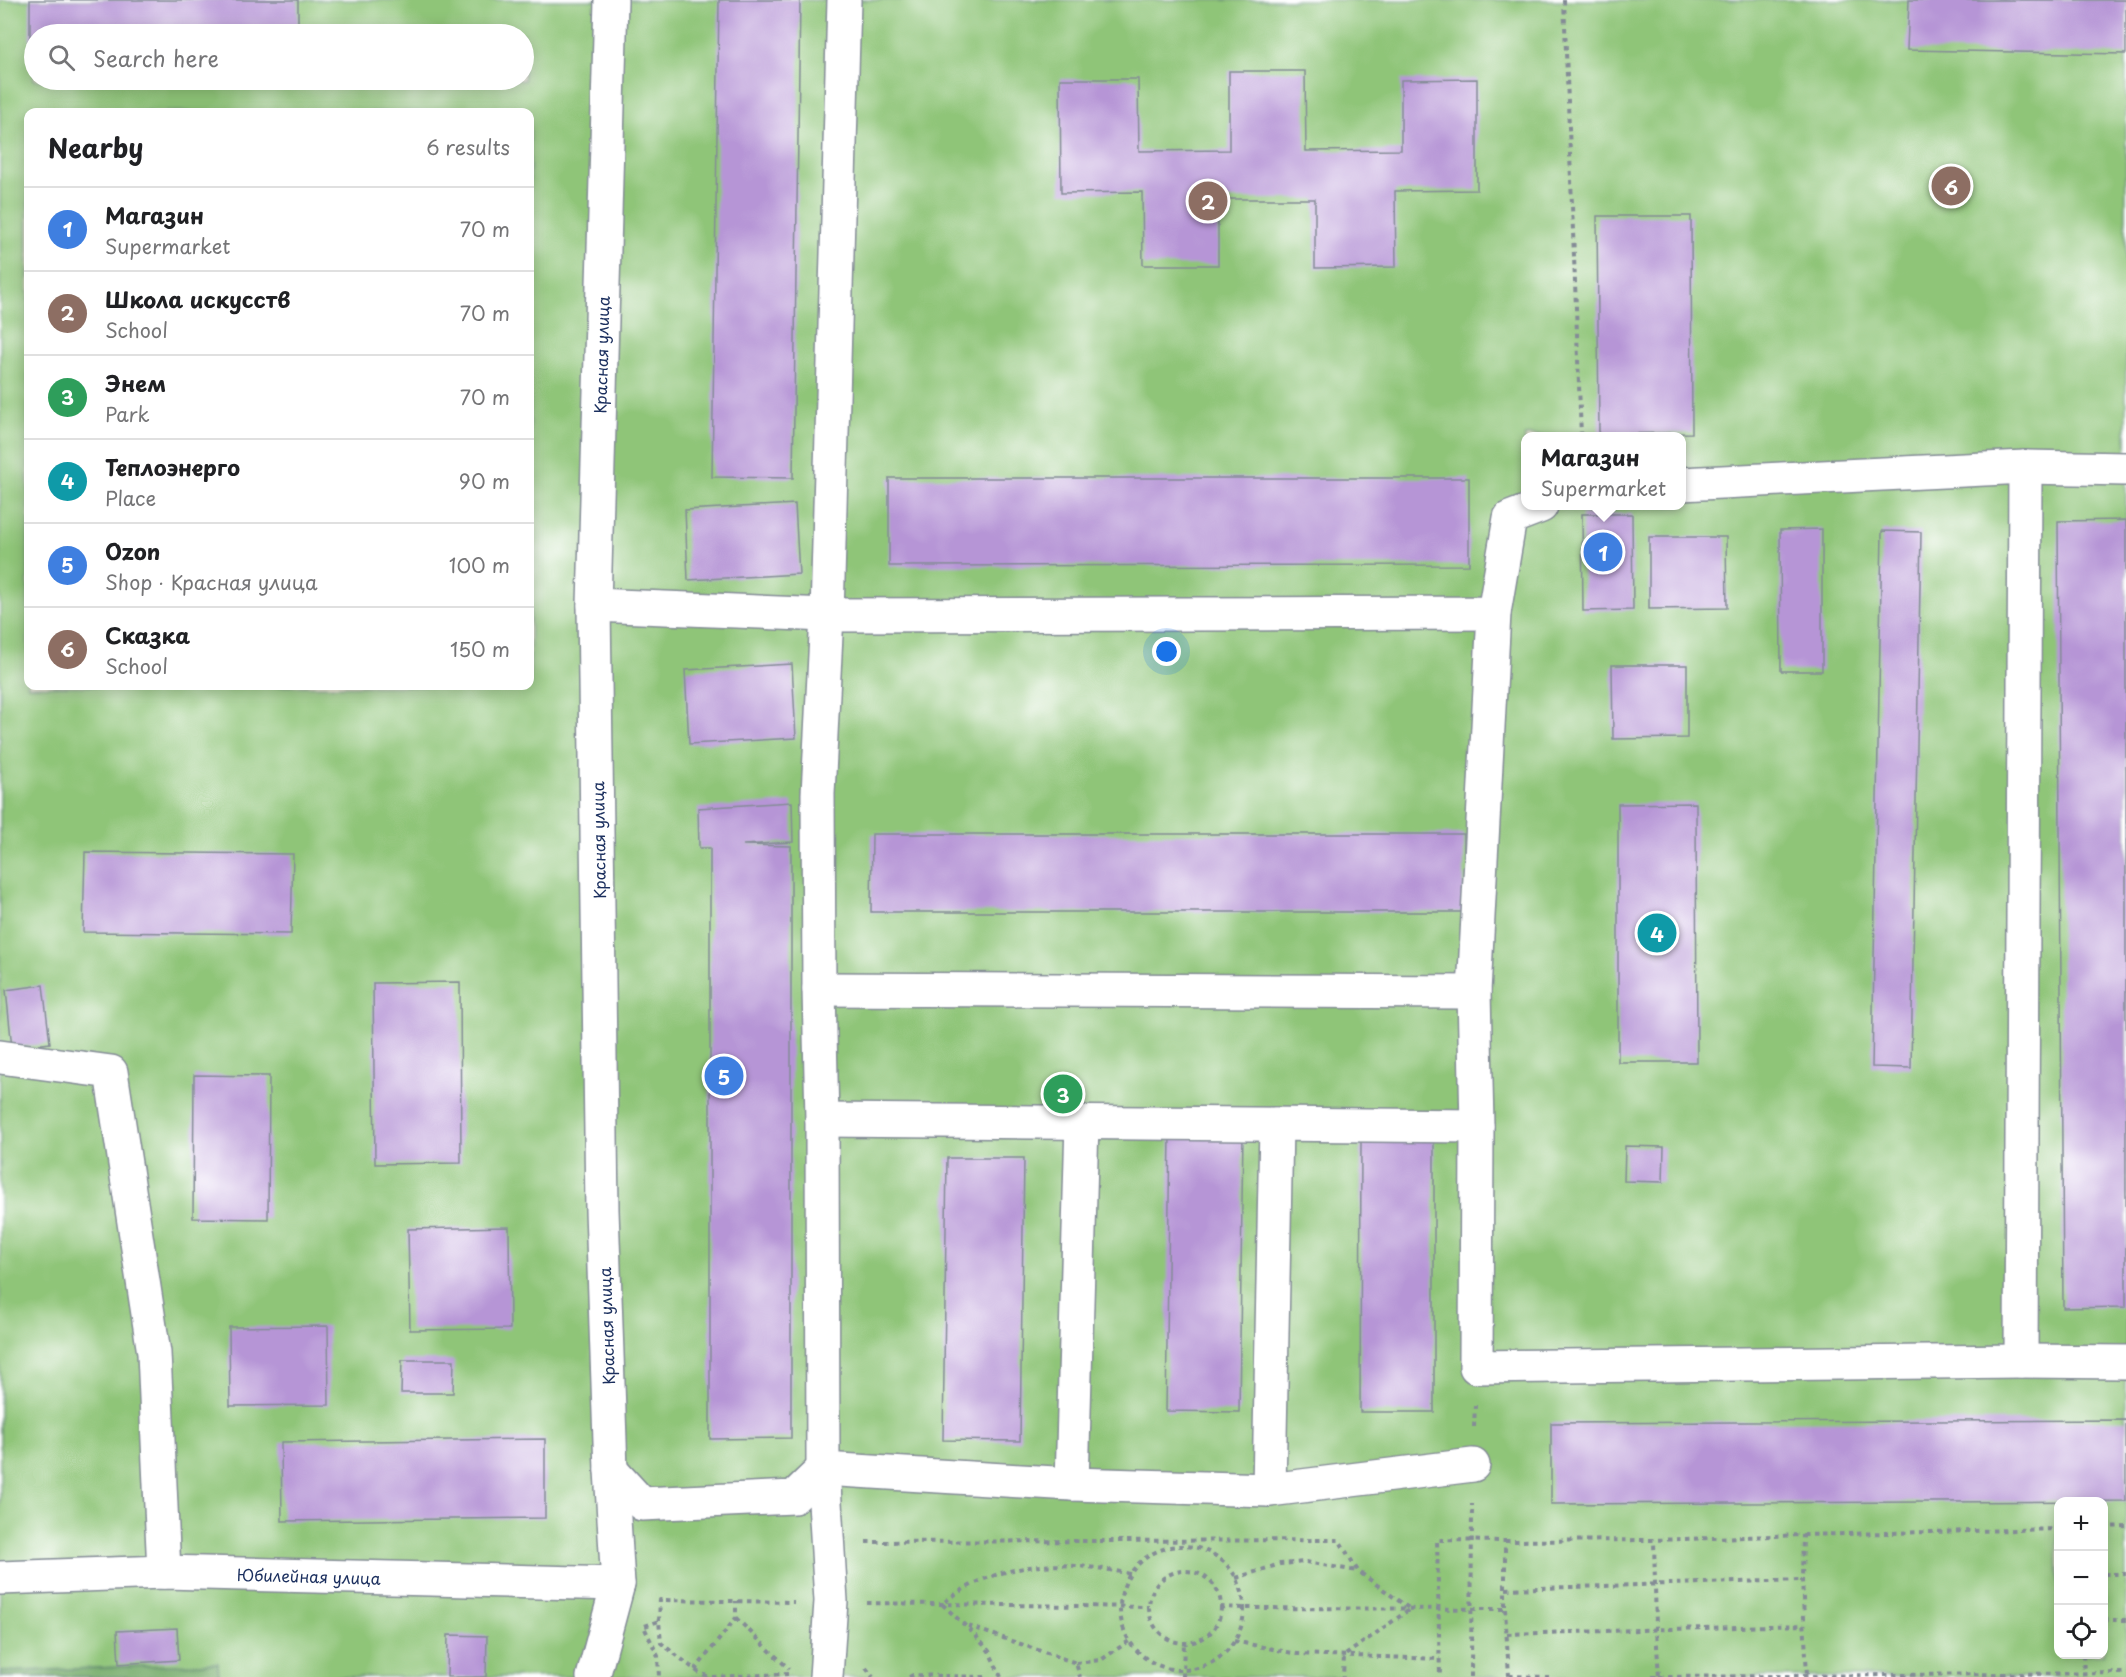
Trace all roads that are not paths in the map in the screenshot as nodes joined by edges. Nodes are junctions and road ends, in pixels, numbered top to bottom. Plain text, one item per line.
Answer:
1 (611, 0) edge
2 (844, 0) edge
3 (2025, 467) junction
4 (2126, 469) edge
5 (1686, 484) edge
6 (1531, 510) edge
7 (594, 605) junction
8 (1494, 613) junction
9 (827, 615) junction
10 (819, 989) junction
11 (1474, 992) junction
12 (0, 1057) edge
13 (822, 1120) junction
14 (1082, 1122) junction
15 (1276, 1124) junction
16 (1477, 1126) junction
17 (2021, 1360) junction
18 (2126, 1362) edge
19 (1473, 1465) road end
20 (823, 1469) junction
21 (611, 1470) junction
22 (1072, 1484) junction
23 (1269, 1490) junction
24 (164, 1572) junction
25 (0, 1578) edge
26 (618, 1584) junction
27 (593, 1677) edge
28 (826, 1677) edge

1 - 7 street, Красная улица
2 - 9 street
3 - 4 street
3 - 5 street
3 - 17 street
6 - 8 street
7 - 9 street
7 - 21 street, Красная улица
8 - 9 street
8 - 11 street
9 - 10 street
10 - 11 street
10 - 13 street
11 - 16 street
12 - 24 street
13 - 14 street
13 - 20 street
14 - 15 street
14 - 22 street
15 - 16 street
15 - 23 street
16 - 17 street
17 - 18 street
19 - 23 street
20 - 21 street
20 - 22 street
20 - 28 street
21 - 26 street, Красная улица
22 - 23 street
24 - 25 street, Юбилейная улица
24 - 26 street, Юбилейная улица
26 - 27 street, Красная улица

